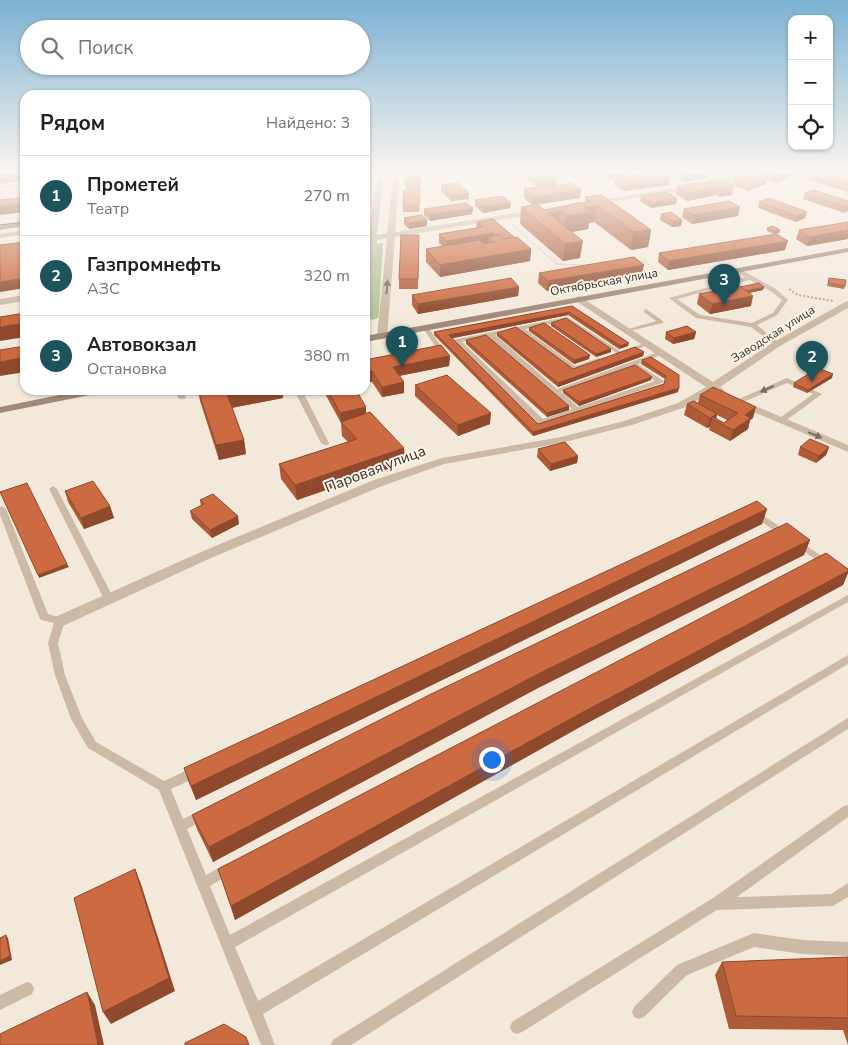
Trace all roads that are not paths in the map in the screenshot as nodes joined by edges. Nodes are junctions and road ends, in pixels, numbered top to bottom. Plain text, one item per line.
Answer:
1 (372, 220) edge
2 (393, 220) edge
3 (505, 220) edge
4 (20, 221) edge
5 (0, 223) edge
6 (20, 225) edge
7 (0, 228) edge
8 (370, 232) edge
9 (20, 233) edge
10 (391, 235) junction
11 (0, 236) edge
12 (370, 239) edge
13 (848, 250) edge
14 (738, 270) junction
15 (749, 278) junction
16 (20, 299) edge
17 (579, 300) junction
18 (0, 302) edge
19 (848, 304) edge
20 (646, 311) dead end
21 (544, 324) junction
22 (753, 325) junction
23 (426, 328) junction
24 (520, 329) junction
25 (552, 329) edge
26 (627, 331) junction
27 (490, 335) junction
28 (382, 336) junction
29 (370, 338) edge
30 (647, 344) junction
31 (777, 344) junction
32 (440, 349) edge
33 (661, 353) junction
34 (590, 356) edge
35 (605, 358) edge
36 (597, 361) junction
37 (634, 364) junction
38 (713, 387) junction
39 (555, 392) junction
40 (75, 395) edge
41 (301, 395) edge
42 (738, 401) junction
43 (0, 410) edge
44 (577, 410) junction
45 (781, 420) junction
46 (325, 443) dead end
47 (848, 449) edge
48 (53, 488) dead end
49 (2, 509) dead end
50 (747, 513) edge
51 (834, 569) edge
52 (848, 598) edge
53 (109, 599) junction
54 (60, 621) junction
55 (848, 659) edge
56 (848, 723) edge
57 (209, 766) edge
58 (164, 787) junction
59 (215, 809) edge
60 (848, 810) edge
61 (180, 826) junction
62 (238, 864) edge
63 (202, 883) junction
64 (848, 889) edge
65 (715, 904) junction
66 (227, 944) junction
67 (848, 948) edge
68 (27, 989) dead end
69 (0, 1003) edge
70 (255, 1011) junction
71 (639, 1012) dead end
72 (517, 1027) dead end
73 (268, 1045) edge
74 (338, 1045) edge

1 - 8 street
2 - 10 street
3 - 10 street
4 - 5 main road
6 - 7 main road
9 - 11 lane
10 - 12 street
28 -> 10 street
13 - 14 main road, Октябрьская улица
14 - 15 lane
14 - 17 main road, Октябрьская улица
15 - 22 lane
15 - 22 lane
16 - 18 street
17 - 23 main road, Октябрьская улица
17 - 26 street
19 - 31 street, Заводская улица
20 - 26 lane
21 - 24 lane
21 - 25 lane
21 - 30 lane
22 - 31 lane
23 - 28 main road, Октябрьская улица
23 - 32 lane
24 - 27 lane
24 - 36 lane
26 - 30 street
27 - 39 lane
27 - 44 lane
28 - 29 main road, Октябрьская улица
30 - 33 street
31 - 38 street, Заводская улица
33 - 37 lane
33 - 38 street
34 - 36 lane
35 - 36 lane
37 - 39 lane
37 - 44 lane
38 - 42 street
38 - 53 street, Паровая улица
39 - 44 lane
40 - 43 main road
41 - 46 lane
42 - 45 street
45 -> 42 lane
45 -> 47 street
48 - 53 lane
49 - 54 lane
50 - 51 lane
52 - 66 lane
53 - 54 street, Паровая улица
54 - 58 lane
55 - 70 lane
56 - 74 lane
57 - 58 lane
58 - 61 lane
59 - 61 lane
60 - 65 lane
61 - 63 lane
62 - 63 lane
63 - 66 lane
64 - 65 lane
65 - 72 lane
66 - 70 lane
67 - 71 lane
68 - 69 lane
70 - 73 lane

